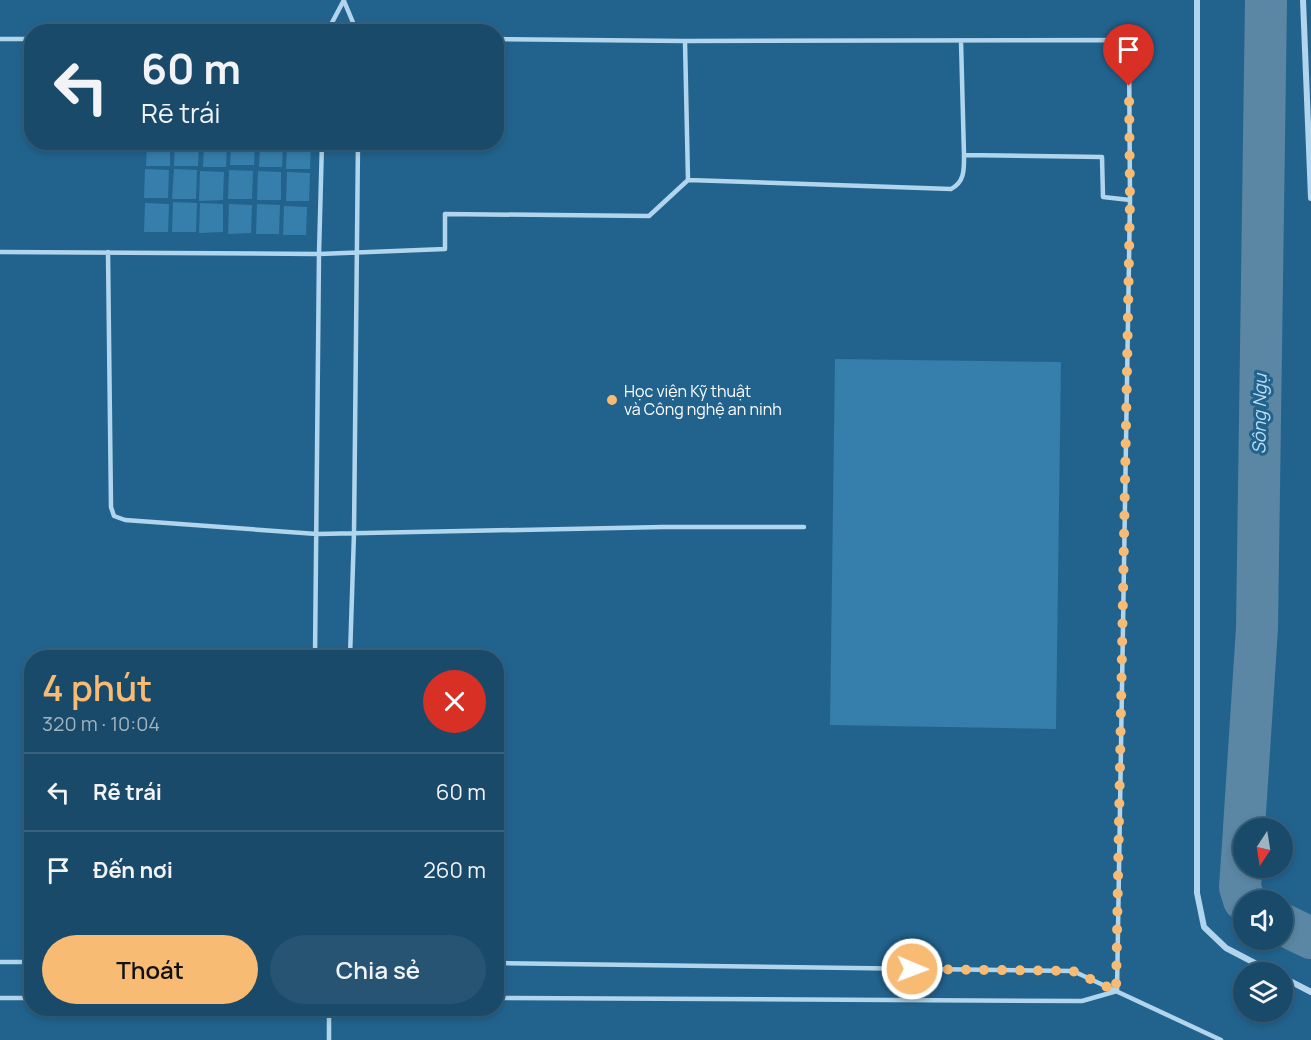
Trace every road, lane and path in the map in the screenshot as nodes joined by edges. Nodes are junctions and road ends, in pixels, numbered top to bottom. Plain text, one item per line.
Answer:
1 (344, 0) edge
2 (1197, 0) edge
3 (1303, 0) edge
4 (331, 24) edge
5 (354, 24) edge
6 (0, 39) edge
7 (24, 39) edge
8 (504, 39) edge
9 (685, 41) junction
10 (961, 41) junction
11 (322, 150) edge
12 (358, 150) edge
13 (964, 154) junction
14 (688, 180) junction
15 (1311, 198) edge
16 (1130, 200) junction
17 (0, 252) edge
18 (108, 252) junction
19 (356, 253) junction
20 (319, 254) junction
21 (804, 527) dead end
22 (354, 533) junction
23 (317, 534) junction
24 (315, 650) edge
25 (350, 650) edge
26 (0, 962) edge
27 (24, 962) edge
28 (1253, 962) edge
29 (504, 963) edge
30 (1293, 983) edge
31 (1116, 991) junction
32 (1311, 992) edge
33 (0, 998) edge
34 (24, 998) edge
35 (504, 998) edge
36 (329, 1016) edge
37 (329, 1040) edge
38 (1221, 1040) edge

1 - 4 lane
1 - 5 lane
2 - 28 street
3 - 15 street
6 - 7 lane
8 - 9 lane
9 - 10 lane
9 - 14 lane
10 - 13 lane
10 - 16 lane
11 - 20 lane
12 - 19 lane
13 - 14 lane
13 - 16 lane
14 - 19 lane
16 - 31 lane
17 - 18 lane
18 - 20 lane
18 - 23 lane
19 - 20 lane
19 - 22 lane
20 - 23 lane
21 - 22 lane
22 - 23 lane
22 - 25 lane
23 - 24 lane
26 - 27 lane
29 - 31 lane
30 - 32 street
31 - 35 lane
31 - 38 lane
33 - 34 lane
36 - 37 lane

